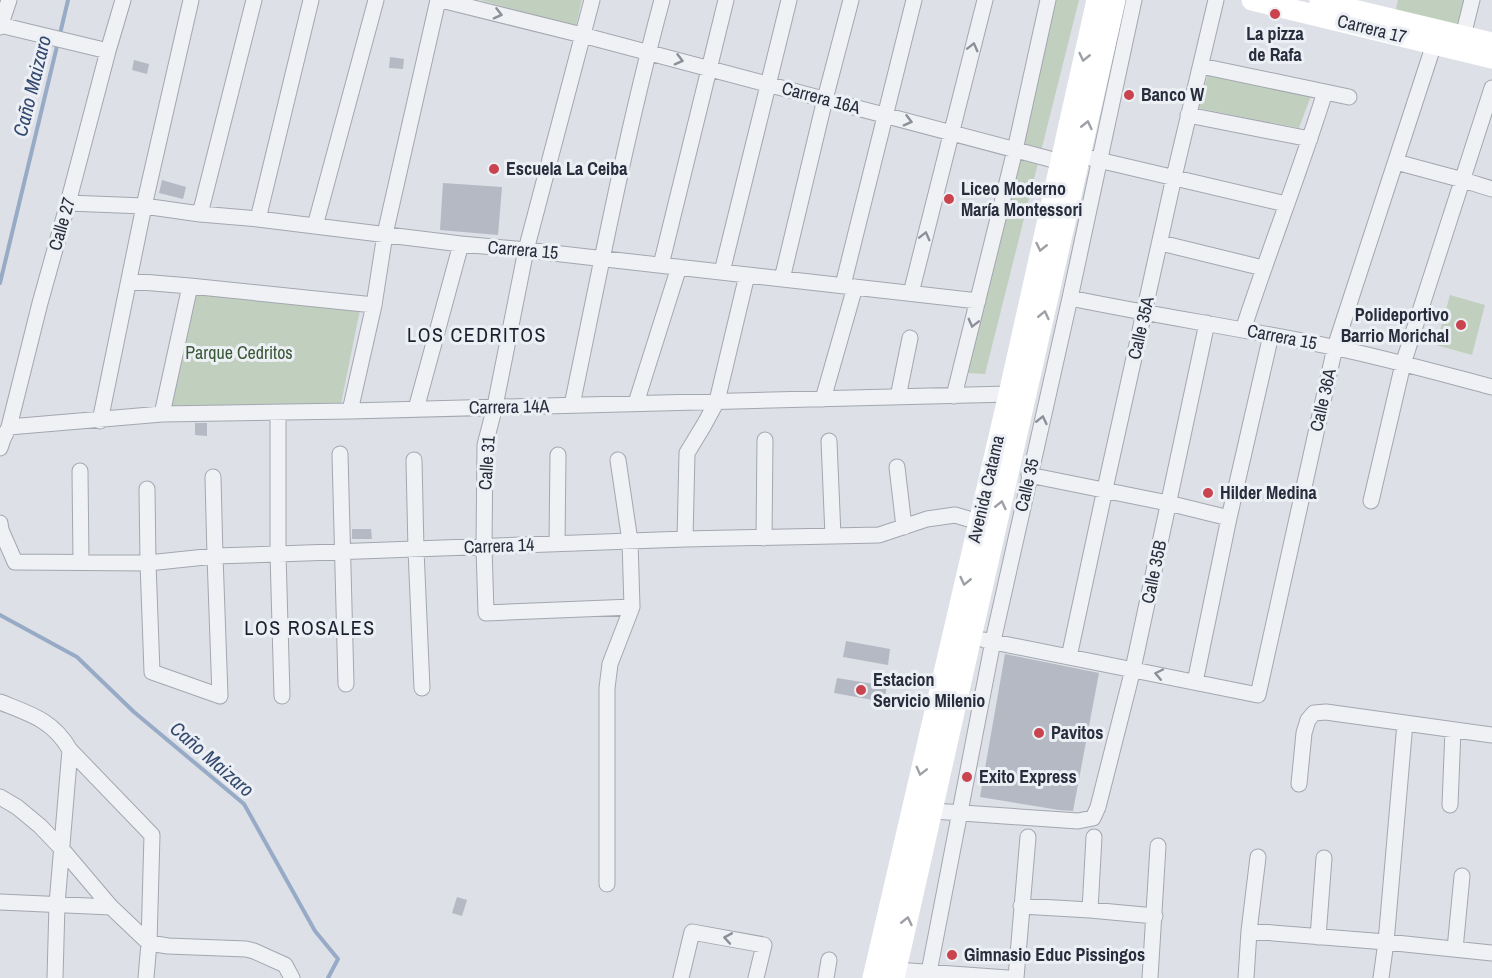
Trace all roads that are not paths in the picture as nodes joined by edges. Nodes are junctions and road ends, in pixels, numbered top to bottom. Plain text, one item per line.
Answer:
1 (9, 0) edge
2 (123, 0) edge
3 (191, 0) edge
4 (254, 0) edge
5 (311, 0) edge
6 (376, 0) edge
7 (440, 0) edge
8 (592, 0) edge
9 (662, 0) edge
10 (726, 0) edge
11 (789, 0) edge
12 (851, 0) edge
13 (914, 0) edge
14 (985, 0) edge
15 (1048, 0) edge
16 (1097, 0) edge
17 (1115, 0) edge
18 (1134, 0) edge
19 (1216, 0) edge
20 (1252, 0) edge
21 (1313, 0) edge
22 (1472, 0) edge
23 (0, 26) edge
24 (582, 35) junction
25 (1463, 36) junction
26 (1492, 43) edge
27 (1434, 44) junction
28 (108, 51) junction
29 (648, 52) junction
30 (1492, 58) edge
31 (1201, 66) junction
32 (709, 68) junction
33 (768, 84) junction
34 (1492, 88) edge
35 (1325, 92) junction
36 (1349, 97) dead end
37 (825, 99) junction
38 (885, 115) junction
39 (1188, 115) junction
40 (951, 133) junction
41 (1310, 139) junction
42 (1015, 150) junction
43 (1080, 159) junction
44 (1396, 162) junction
45 (1174, 177) junction
46 (1463, 180) junction
47 (1492, 189) edge
48 (68, 203) junction
49 (1286, 204) junction
50 (144, 206) junction
51 (200, 214) junction
52 (258, 219) junction
53 (315, 226) junction
54 (386, 234) junction
55 (1161, 243) junction
56 (461, 244) junction
57 (526, 250) junction
58 (602, 258) junction
59 (661, 265) junction
60 (679, 267) junction
61 (1263, 268) junction
62 (722, 272) junction
63 (747, 274) junction
64 (782, 279) junction
65 (129, 280) junction
66 (190, 286) junction
67 (849, 286) junction
68 (911, 293) junction
69 (1070, 297) junction
70 (978, 301) junction
71 (374, 305) junction
72 (1145, 313) junction
73 (1207, 323) junction
74 (1243, 330) junction
75 (1270, 335) junction
76 (910, 338) dead end
77 (1335, 347) junction
78 (1403, 364) junction
79 (1492, 387) edge
80 (1009, 394) junction
81 (954, 396) junction
82 (898, 397) junction
83 (823, 399) junction
84 (717, 401) junction
85 (636, 403) junction
86 (572, 405) junction
87 (495, 406) junction
88 (416, 409) junction
89 (350, 411) junction
90 (278, 412) junction
91 (162, 414) junction
92 (100, 421) junction
93 (9, 427) junction
94 (765, 440) dead end
95 (829, 441) dead end
96 (0, 448) edge
97 (340, 454) dead end
98 (558, 455) dead end
99 (414, 460) dead end
100 (618, 460) dead end
101 (897, 467) dead end
102 (80, 471) dead end
103 (1029, 475) junction
104 (213, 477) dead end
105 (147, 489) dead end
106 (1105, 489) junction
107 (1371, 501) dead end
108 (1168, 503) junction
109 (1229, 518) junction
110 (979, 522) junction
111 (0, 523) edge
112 (904, 527) junction
113 (833, 536) junction
114 (764, 538) junction
115 (685, 539) junction
116 (630, 542) junction
117 (557, 544) junction
118 (484, 547) junction
119 (416, 550) junction
120 (343, 551) junction
121 (278, 554) junction
122 (215, 556) junction
123 (81, 562) junction
124 (148, 563) junction
125 (632, 608) junction
126 (972, 637) junction
127 (993, 641) junction
128 (1069, 657) junction
129 (1133, 669) junction
130 (1196, 682) junction
131 (346, 684) dead end
132 (422, 688) dead end
133 (282, 696) dead end
134 (0, 702) edge
135 (1405, 723) junction
136 (1452, 730) junction
137 (1492, 735) edge
138 (70, 750) junction
139 (1299, 784) dead end
140 (0, 797) edge
141 (1449, 805) dead end
142 (933, 811) junction
143 (960, 813) junction
144 (1028, 837) dead end
145 (1094, 837) dead end
146 (1158, 846) dead end
147 (61, 848) junction
148 (1258, 857) dead end
149 (1324, 858) dead end
150 (1462, 876) dead end
151 (607, 884) dead end
152 (0, 902) edge
153 (57, 904) junction
154 (1021, 906) junction
155 (111, 907) junction
156 (1090, 910) junction
157 (1155, 916) junction
158 (1249, 931) junction
159 (1318, 937) junction
160 (1386, 942) junction
161 (149, 943) junction
162 (1455, 949) junction
163 (1492, 952) edge
164 (829, 960) dead end
165 (288, 971) edge
166 (929, 972) junction
167 (895, 974) edge
168 (55, 978) edge
169 (146, 978) edge
170 (681, 978) edge
171 (756, 978) edge
172 (825, 978) edge
173 (873, 978) edge
174 (1008, 978) edge
175 (1016, 978) edge
176 (1150, 978) edge
177 (1246, 978) edge
178 (1381, 978) edge

1 - 23 street
2 - 28 street, Calle 27
3 - 50 street
4 - 51 street
5 - 52 street
6 - 53 street
7 -> 24 street, Carrera 16A
7 - 54 street
8 - 24 street, Calle 31
9 - 29 street
10 - 32 street
11 - 33 street
12 - 37 street
13 - 38 street
40 -> 14 street
15 - 42 street
16 -> 43 main road, Avenida Catama
43 -> 17 main road, Avenida Catama
18 - 43 street, Calle 35
19 - 31 street, Calle 35A
20 - 27 main road, Carrera 17
21 - 25 main road, Carrera 17
22 - 25 street
23 - 28 street
24 - 29 street, Carrera 16A
24 - 57 street, Calle 31
25 - 26 main road, Carrera 17
27 - 30 main road, Carrera 17
27 - 44 street, Calle 36A
28 - 48 street, Calle 27
29 -> 32 street, Carrera 16A
29 - 58 street
31 - 35 street
31 - 39 street, Calle 35A
32 - 33 street, Carrera 16A
32 - 59 street
33 - 37 street, Carrera 16A
33 - 62 street
34 - 46 street
35 - 36 street
35 - 41 street
37 - 38 street, Carrera 16A
37 - 64 street
38 -> 40 street, Carrera 16A
38 - 67 street
39 - 41 street
39 - 45 street, Calle 35A
40 - 42 street, Carrera 16A
68 -> 40 street
41 - 49 street
42 - 43 street, Carrera 16A
42 - 70 street
43 - 45 street, Carrera 16A
43 - 69 street, Calle 35
43 -> 80 main road, Avenida Catama
126 -> 43 main road, Avenida Catama
44 - 46 street
44 - 77 street, Calle 36A
45 - 49 street, Carrera 16A
45 - 55 street, Calle 35A
46 - 47 street
46 - 78 street
48 - 50 street, Carrera 15
48 - 93 street, Calle 27
49 - 61 street
50 - 51 street, Carrera 15
50 - 65 street
51 - 52 street, Carrera 15
52 - 53 street, Carrera 15
53 - 54 street, Carrera 15
54 - 56 street, Carrera 15
54 - 71 street
55 - 61 street
55 - 72 street, Calle 35A
56 - 57 street, Carrera 15
56 - 88 street
57 - 58 street, Carrera 15
57 - 87 street, Calle 31
58 - 59 street, Carrera 15
58 - 86 street
59 - 60 street, Carrera 15
60 - 62 street, Carrera 15
60 - 85 street
61 - 74 street
62 - 63 street, Carrera 15
63 - 64 street, Carrera 15
63 - 84 street
64 - 67 street, Carrera 15
65 - 66 street
65 - 92 street
66 - 71 street
66 - 91 street
67 - 68 street, Carrera 15
67 - 83 street
68 - 70 street, Carrera 15
69 - 72 street, Carrera 15
103 -> 69 street, Calle 35
70 -> 81 street
71 - 89 street
72 - 73 street, Carrera 15
72 - 106 street, Calle 35A
73 - 74 street, Carrera 15
73 - 108 street, Calle 35B
74 - 75 street, Carrera 15
75 - 77 street, Carrera 15
75 - 109 street
76 - 82 street
77 - 78 street, Carrera 15
77 - 130 street, Calle 36A
78 - 79 street, Carrera 15
78 - 107 street
80 - 81 street, Carrera 14A
80 - 110 main road, Avenida Catama
81 - 82 street, Carrera 14A
82 - 83 street, Carrera 14A
83 - 84 street, Carrera 14A
84 - 85 street, Carrera 14A
84 - 115 street
85 - 86 street, Carrera 14A
86 - 87 street, Carrera 14A
87 - 88 street, Carrera 14A
87 - 118 street, Calle 31
88 - 89 street, Carrera 14A
89 - 90 street, Carrera 14A
90 - 91 street, Carrera 14A
90 - 121 street
91 - 92 street, Carrera 14A
92 - 93 street, Carrera 14A
93 - 96 street, Calle 27
94 - 114 street
95 - 113 street
97 - 120 street
98 - 117 street
99 - 119 street
100 - 116 street
101 - 112 street
102 - 123 street
103 - 106 street
103 - 127 street, Calle 35
104 - 122 street
105 - 124 street
106 - 108 street
106 - 128 street, Calle 35A
108 - 109 street
108 - 129 street, Calle 35B
109 - 130 street
110 - 112 street, Carrera 14
110 -> 173 main road, Avenida Catama
111 - 123 street, Carrera 14
112 - 113 street, Carrera 14
113 - 114 street, Carrera 14
114 - 115 street, Carrera 14
115 - 116 street, Carrera 14
116 - 117 street, Carrera 14
116 - 125 street
117 - 118 street, Carrera 14
118 - 119 street, Carrera 14
118 - 125 street, Calle 31
119 - 120 street, Carrera 14
119 - 132 street
120 - 121 street, Carrera 14
120 - 131 street
121 - 122 street, Carrera 14
121 - 133 street
122 - 124 street, Carrera 14
122 - 124 street
123 - 124 street, Carrera 14
125 - 151 street
126 - 127 street
126 - 142 main road, Avenida Catama
127 - 128 street
127 - 143 street, Calle 35
128 - 129 street
130 -> 129 street
129 - 143 street, Calle 35B
134 - 138 street
135 - 136 street
135 - 139 street
135 - 160 street
136 - 137 street
136 - 141 street
138 - 147 street
138 - 161 street
140 - 147 street
142 - 143 street
167 -> 142 main road, Avenida Catama
143 - 166 street, Calle 35
144 - 154 street
145 - 156 street
146 - 157 street
147 - 153 street
147 - 155 street
148 - 158 street
149 - 159 street
150 - 162 street
152 - 153 street
153 - 155 street
153 - 168 street
154 - 156 street
154 - 175 street
155 - 161 street
156 - 157 street
157 - 176 street
158 - 159 street
158 - 177 street
159 - 160 street
160 - 162 street
160 - 178 street
161 - 165 street
161 - 169 street
162 - 163 street
164 - 172 street
166 - 167 street
166 - 174 street
171 -> 170 street

